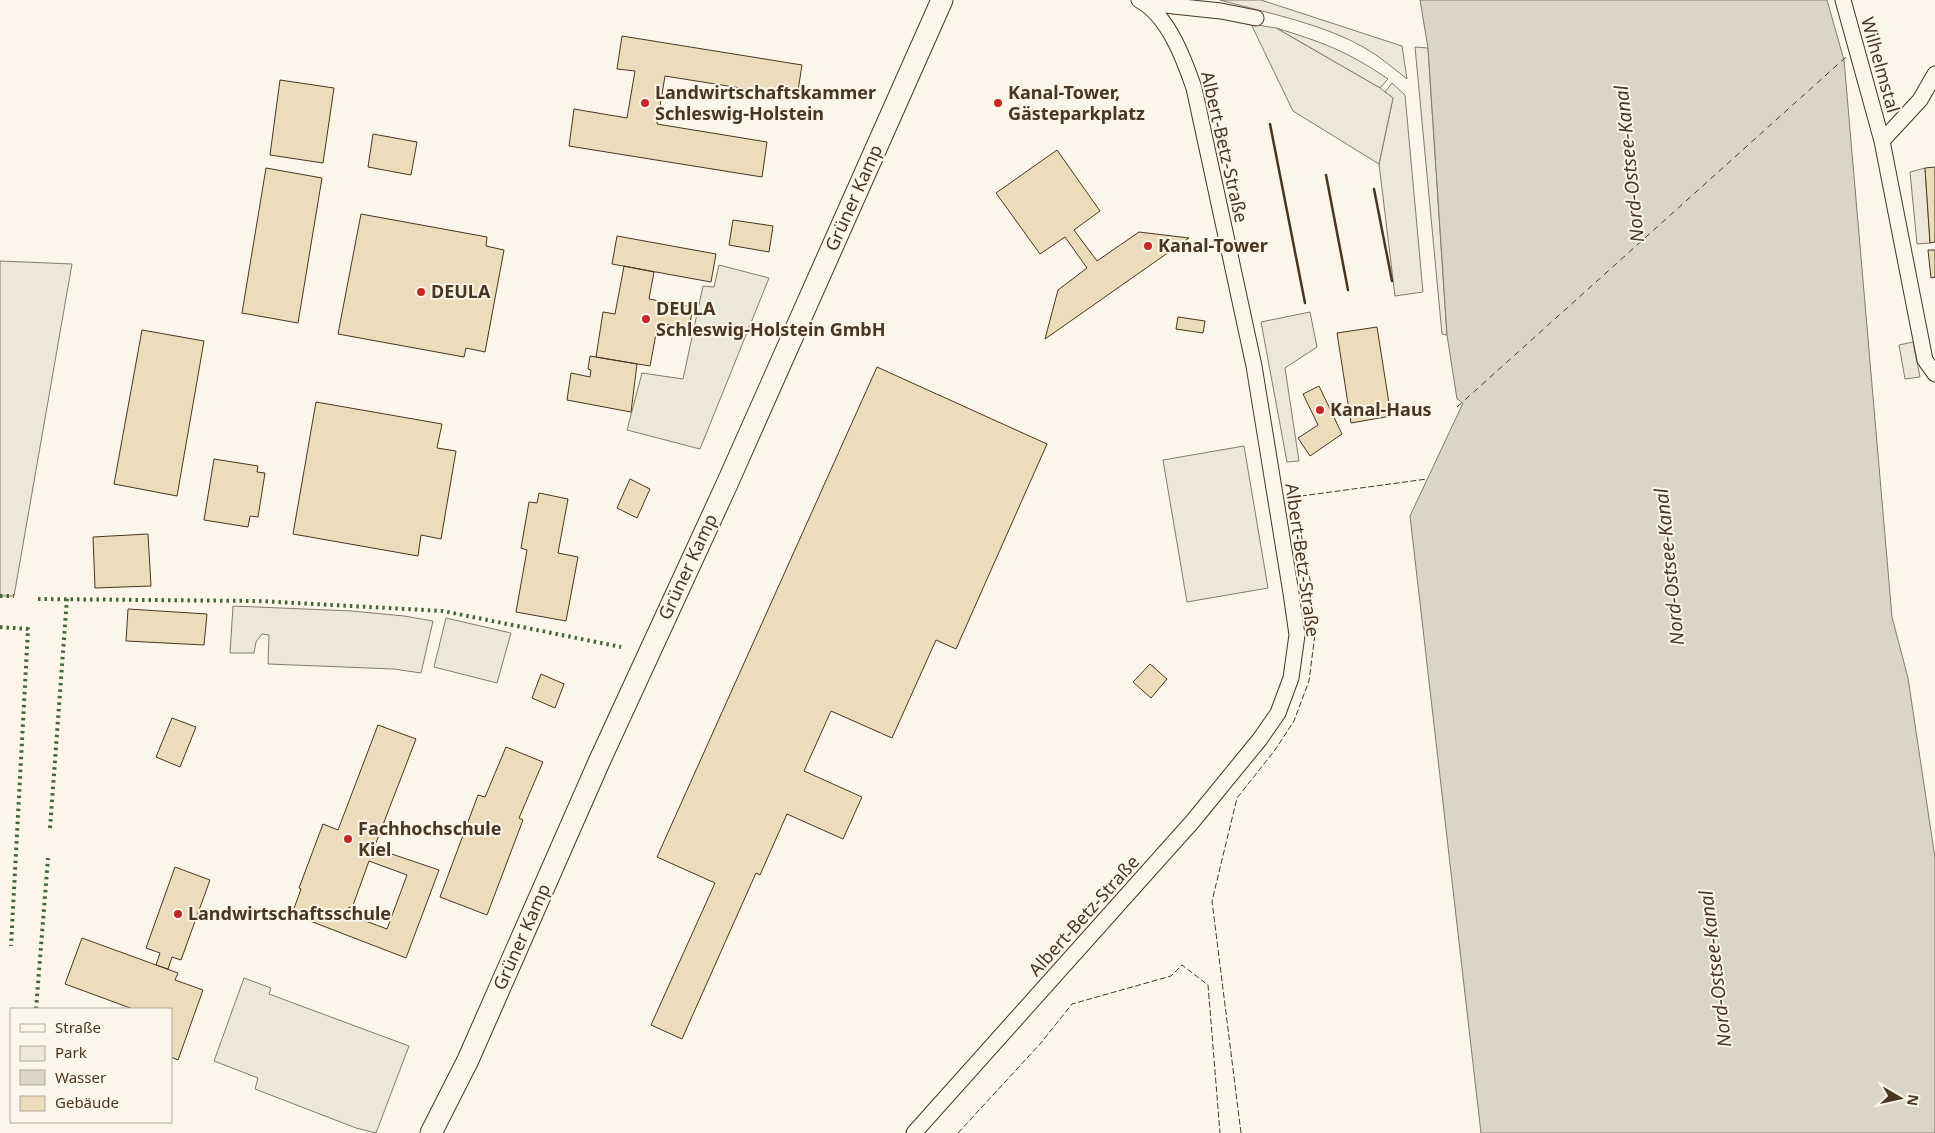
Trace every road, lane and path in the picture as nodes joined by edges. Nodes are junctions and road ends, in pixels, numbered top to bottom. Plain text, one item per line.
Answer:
1 (942, 0) edge
2 (1843, 0) edge
3 (1142, 2) edge
4 (1256, 18) dead end
5 (1935, 74) edge
6 (1882, 141) junction
7 (1935, 374) edge
8 (431, 1133) edge
9 (914, 1133) edge

1 - 8 street, Grüner Kamp
2 - 6 street, Wilhelmstal
3 - 4 street
3 - 9 street, Albert-Betz-Straße
5 - 6 street
6 - 7 street, Wilhelmstal

